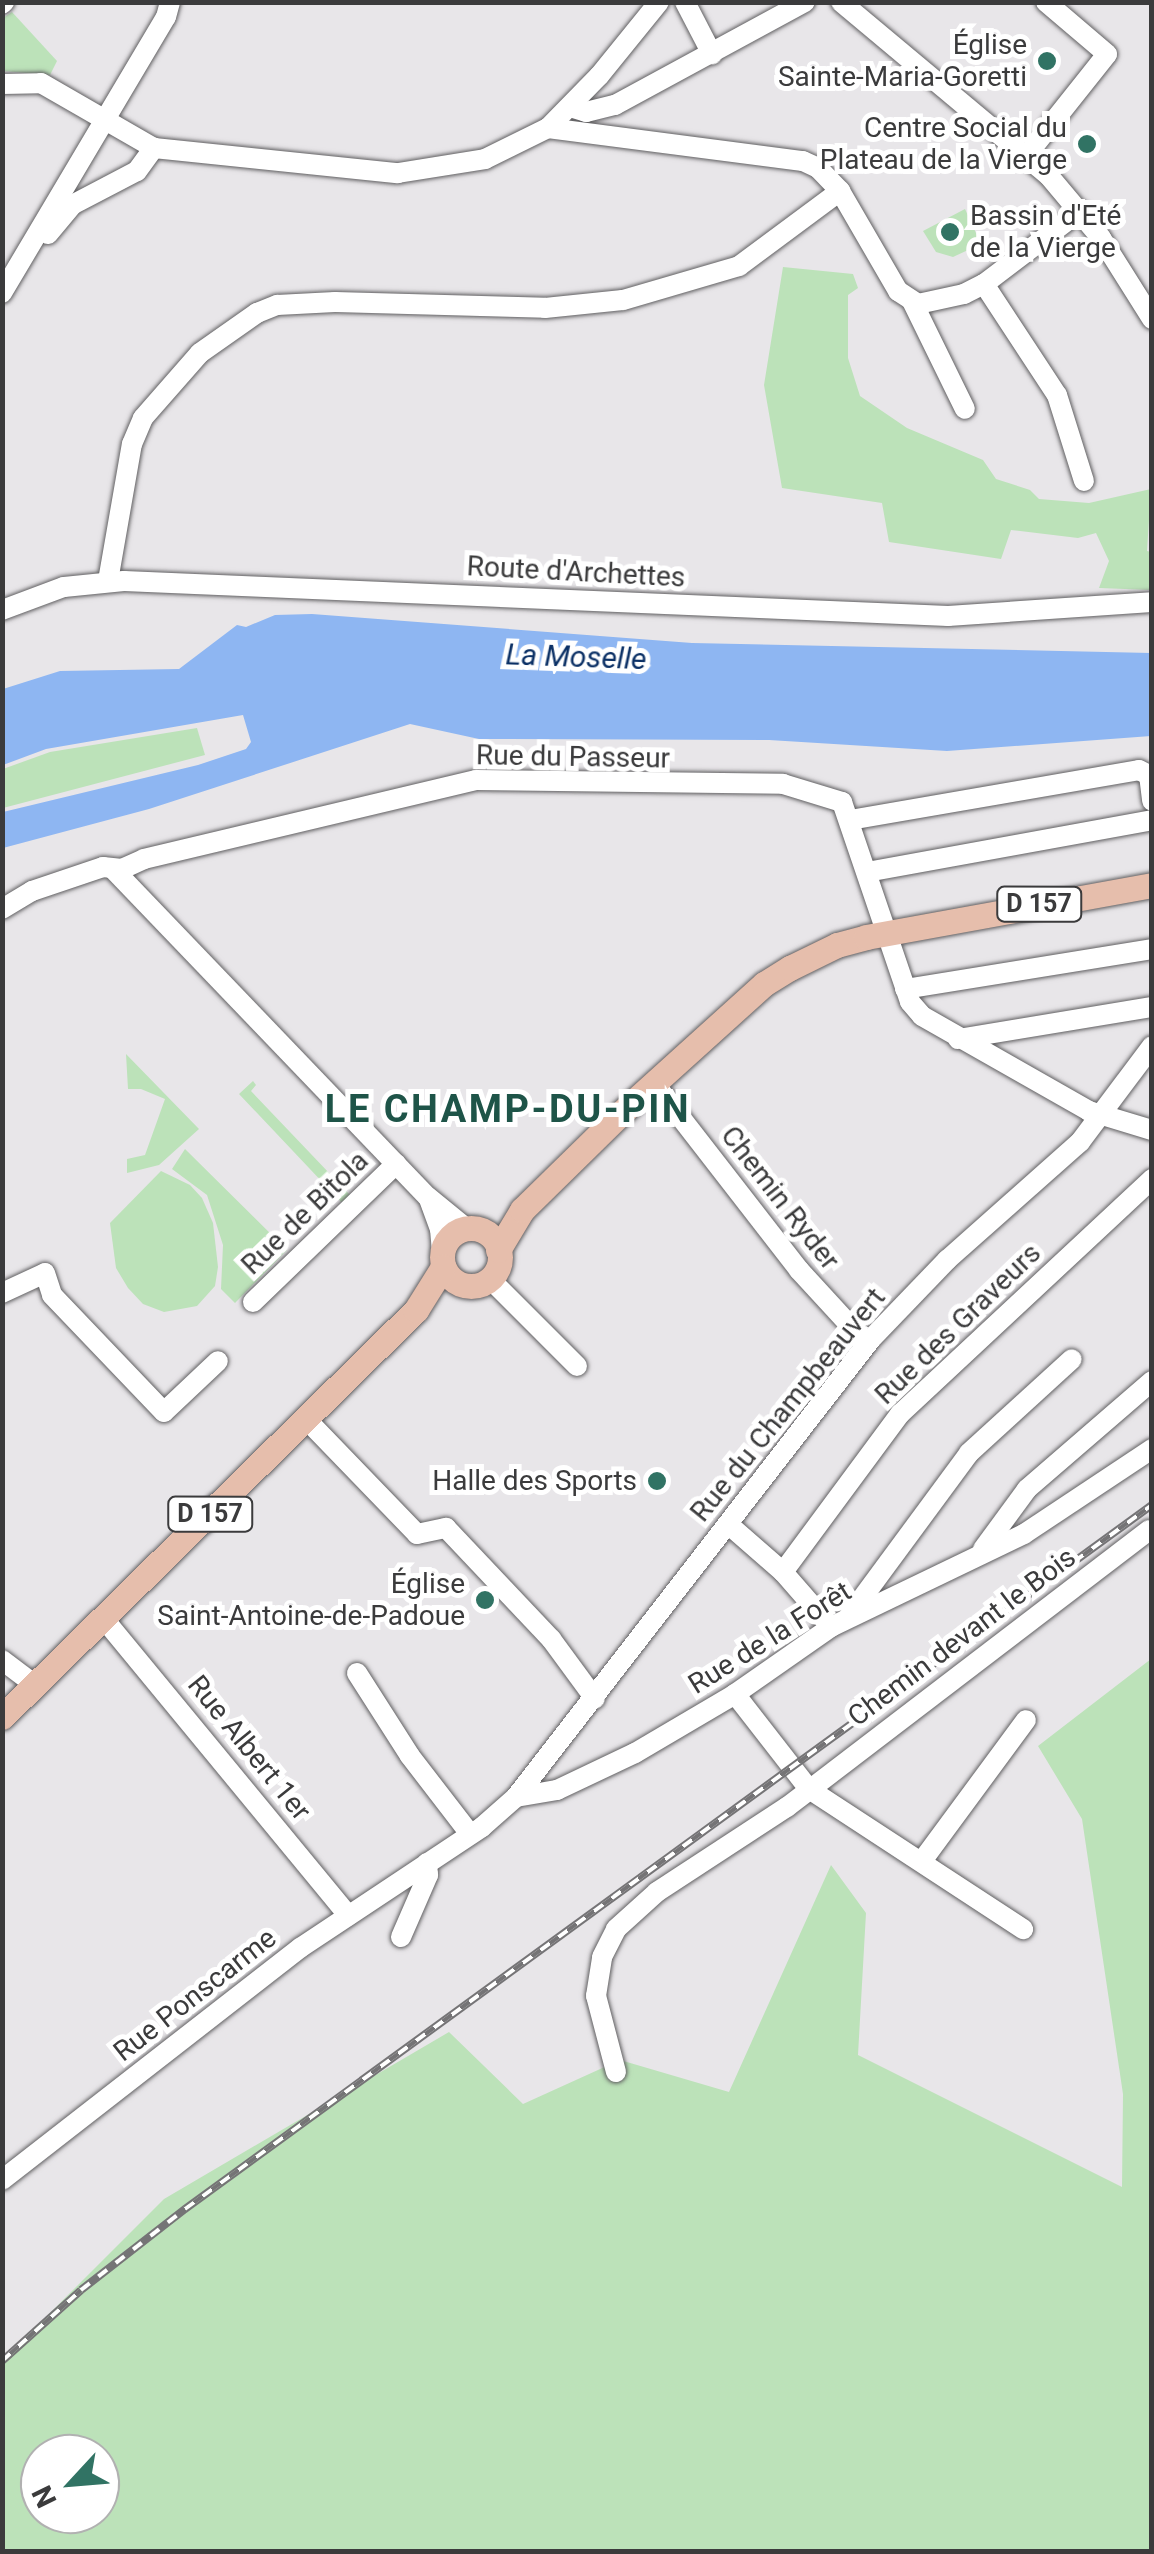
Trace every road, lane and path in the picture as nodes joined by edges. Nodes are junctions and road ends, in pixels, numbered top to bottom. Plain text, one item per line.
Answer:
1 (170, 2) edge
2 (659, 2) edge
3 (685, 2) edge
4 (804, 2) edge
5 (840, 2) edge
6 (1046, 2) edge
7 (712, 54) junction
8 (2, 84) edge
9 (570, 107) junction
10 (102, 120) junction
11 (548, 128) junction
12 (154, 148) junction
13 (1026, 156) junction
14 (840, 192) junction
15 (1080, 211) junction
16 (22, 260) junction
17 (984, 284) junction
18 (2, 292) edge
19 (912, 302) junction
20 (1152, 319) edge
21 (965, 409) dead end
22 (1084, 481) dead end
23 (108, 581) junction
24 (1152, 602) edge
25 (2, 610) edge
26 (1152, 801) edge
27 (850, 820) junction
28 (1152, 820) edge
29 (113, 869) junction
30 (867, 872) junction
31 (1152, 885) edge
32 (2, 909) edge
33 (886, 932) junction
34 (1152, 949) edge
35 (906, 988) junction
36 (1152, 1007) edge
37 (958, 1039) junction
38 (1152, 1046) edge
39 (654, 1083) junction
40 (1101, 1115) junction
41 (1152, 1130) edge
42 (396, 1164) junction
43 (1152, 1178) edge
44 (428, 1197) junction
45 (482, 1236) junction
46 (442, 1260) junction
47 (477, 1282) junction
48 (2, 1293) edge
49 (253, 1302) dead end
50 (416, 1310) junction
51 (867, 1344) junction
52 (1072, 1359) dead end
53 (218, 1361) dead end
54 (577, 1366) dead end
55 (1152, 1382) edge
56 (306, 1419) junction
57 (1152, 1449) edge
58 (728, 1524) junction
59 (1149, 1530) edge
60 (982, 1550) junction
61 (783, 1572) junction
62 (104, 1618) junction
63 (839, 1622) junction
64 (2, 1660) edge
65 (357, 1673) dead end
66 (35, 1685) junction
67 (735, 1694) junction
68 (595, 1698) junction
69 (2, 1717) edge
70 (1026, 1720) dead end
71 (809, 1788) junction
72 (516, 1797) junction
73 (491, 1820) joint
74 (470, 1834) junction
75 (427, 1862) junction
76 (922, 1862) junction
77 (348, 1915) junction
78 (1023, 1929) dead end
79 (400, 1936) dead end
80 (616, 2072) dead end
81 (2, 2180) edge

1 - 10 street
2 - 9 street
3 - 7 street
4 - 7 street
5 - 13 street
6 - 13 street
7 - 9 street
8 - 10 street
9 - 11 street
10 - 12 street
10 - 16 street
11 - 12 street
11 - 14 street
12 - 16 street
13 - 15 street
14 - 19 street
14 - 23 street
15 - 17 street
15 - 20 street
16 - 18 street
17 - 19 street
17 - 22 street
19 - 21 street
23 - 24 street, Route d'Archettes
23 - 25 street, Route d'Archettes
26 - 27 street
27 - 29 street, Rue du Passeur
27 - 30 street
28 - 30 street
29 - 32 street, Rue du Passeur
29 - 42 street
30 - 33 street
31 - 33 main road, D 157
33 - 35 street
33 - 39 main road, D 157
34 - 35 street
35 - 37 street
36 - 37 street
37 - 40 street
38 - 40 street, Rue du Champbeauvert
39 - 45 main road, D 157
39 - 51 street, Chemin Ryder
40 - 41 street
40 - 51 street, Rue du Champbeauvert
42 - 44 street
42 - 49 street, Rue de Bitola
43 - 61 street, Rue des Graveurs
44 - 45 street
44 - 46 street
45 - 46 main road
45 - 47 main road
46 - 47 main road
46 - 50 main road, D 157
47 - 50 main road, D 157
47 - 54 street
48 - 53 street
50 - 56 main road, D 157
51 - 58 street, Rue du Champbeauvert
52 - 63 street
55 - 60 street
56 - 62 main road, D 157
56 - 68 street
57 - 60 street, Rue de la Forêt
58 - 61 street
58 - 68 street, Rue du Champbeauvert
59 - 71 street, Chemin devant le Bois
60 - 63 street, Rue de la Forêt
61 - 63 street
62 - 66 main road, D 157
62 - 77 street, Rue Albert 1er
63 - 67 street, Rue de la Forêt
64 - 66 street
65 - 74 street
66 - 69 main road, D 157
67 - 71 street
67 - 72 street, Rue de la Forêt
68 - 72 street, Rue du Champbeauvert
70 - 76 street
71 - 76 street
71 - 80 street, Chemin devant le Bois
72 - 73 street, Rue du Champbeauvert
73 - 74 street, Rue Ponscarme
74 - 75 street, Rue Ponscarme
75 - 77 street, Rue Ponscarme
75 - 79 street
76 - 78 street
77 - 81 street, Rue Ponscarme

